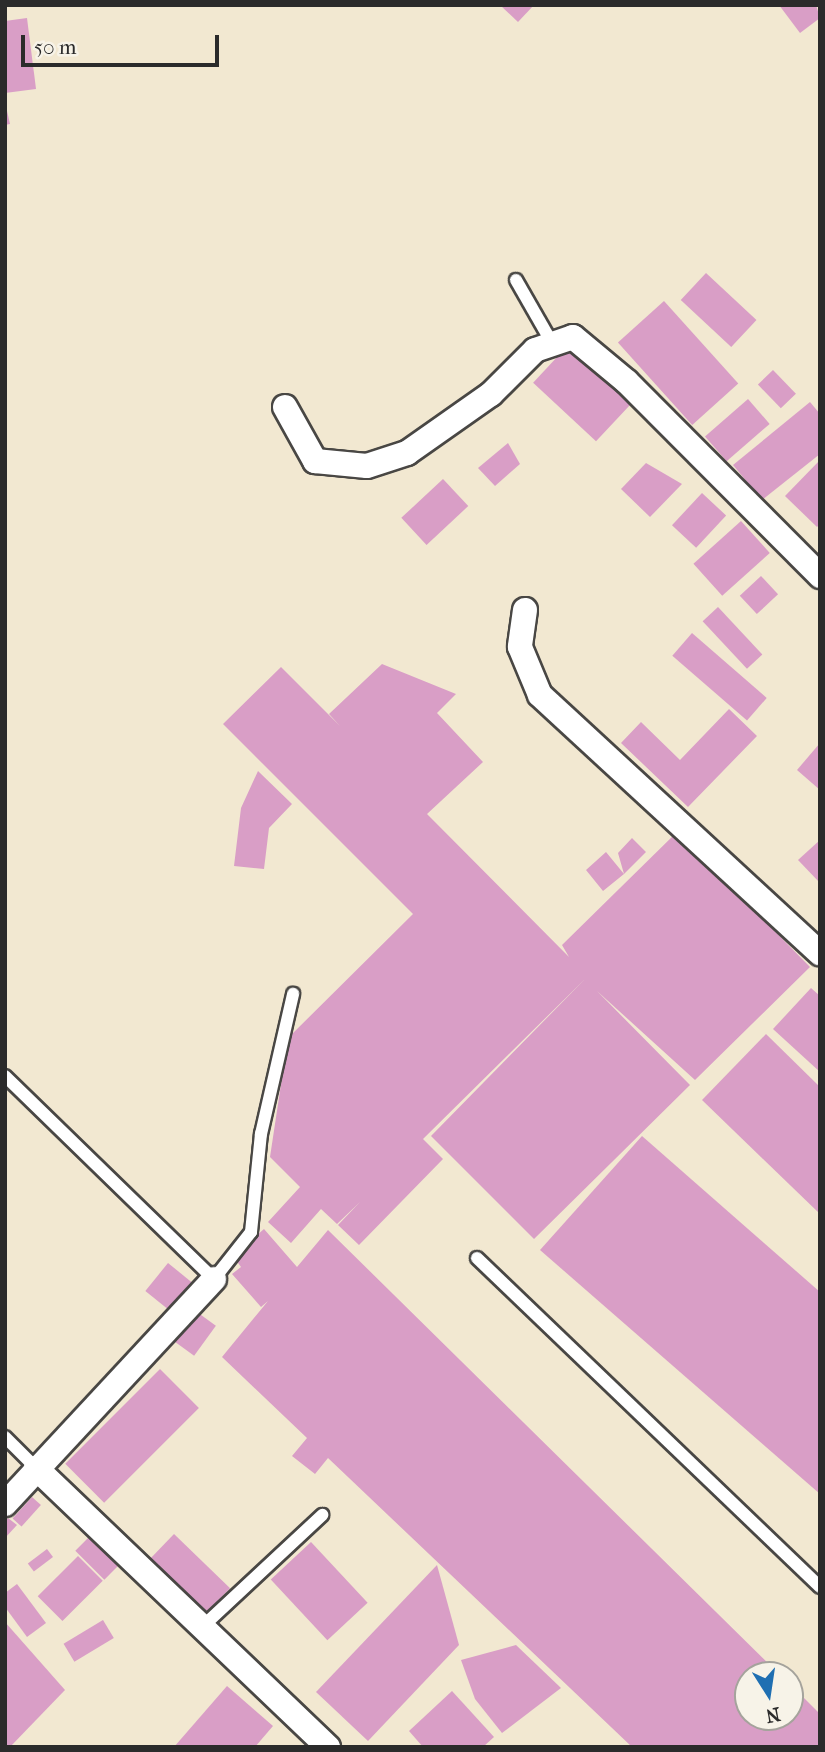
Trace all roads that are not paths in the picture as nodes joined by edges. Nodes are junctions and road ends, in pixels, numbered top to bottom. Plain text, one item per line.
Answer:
1 (516, 280) dead end
2 (551, 341) junction
3 (285, 407) dead end
4 (820, 576) edge
5 (525, 610) dead end
6 (820, 953) edge
7 (293, 994) dead end
8 (5, 1076) edge
9 (477, 1258) dead end
10 (214, 1279) junction
11 (5, 1437) edge
12 (36, 1468) junction
13 (5, 1504) edge
14 (322, 1515) dead end
15 (820, 1587) edge
16 (201, 1628) junction
17 (328, 1747) edge

1 - 2 lane
2 - 3 street
2 - 4 street
5 - 6 street
7 - 10 lane
8 - 10 lane
9 - 15 lane
10 - 12 street
11 - 12 lane
12 - 13 street
12 - 16 street
14 - 16 lane
16 - 17 street

